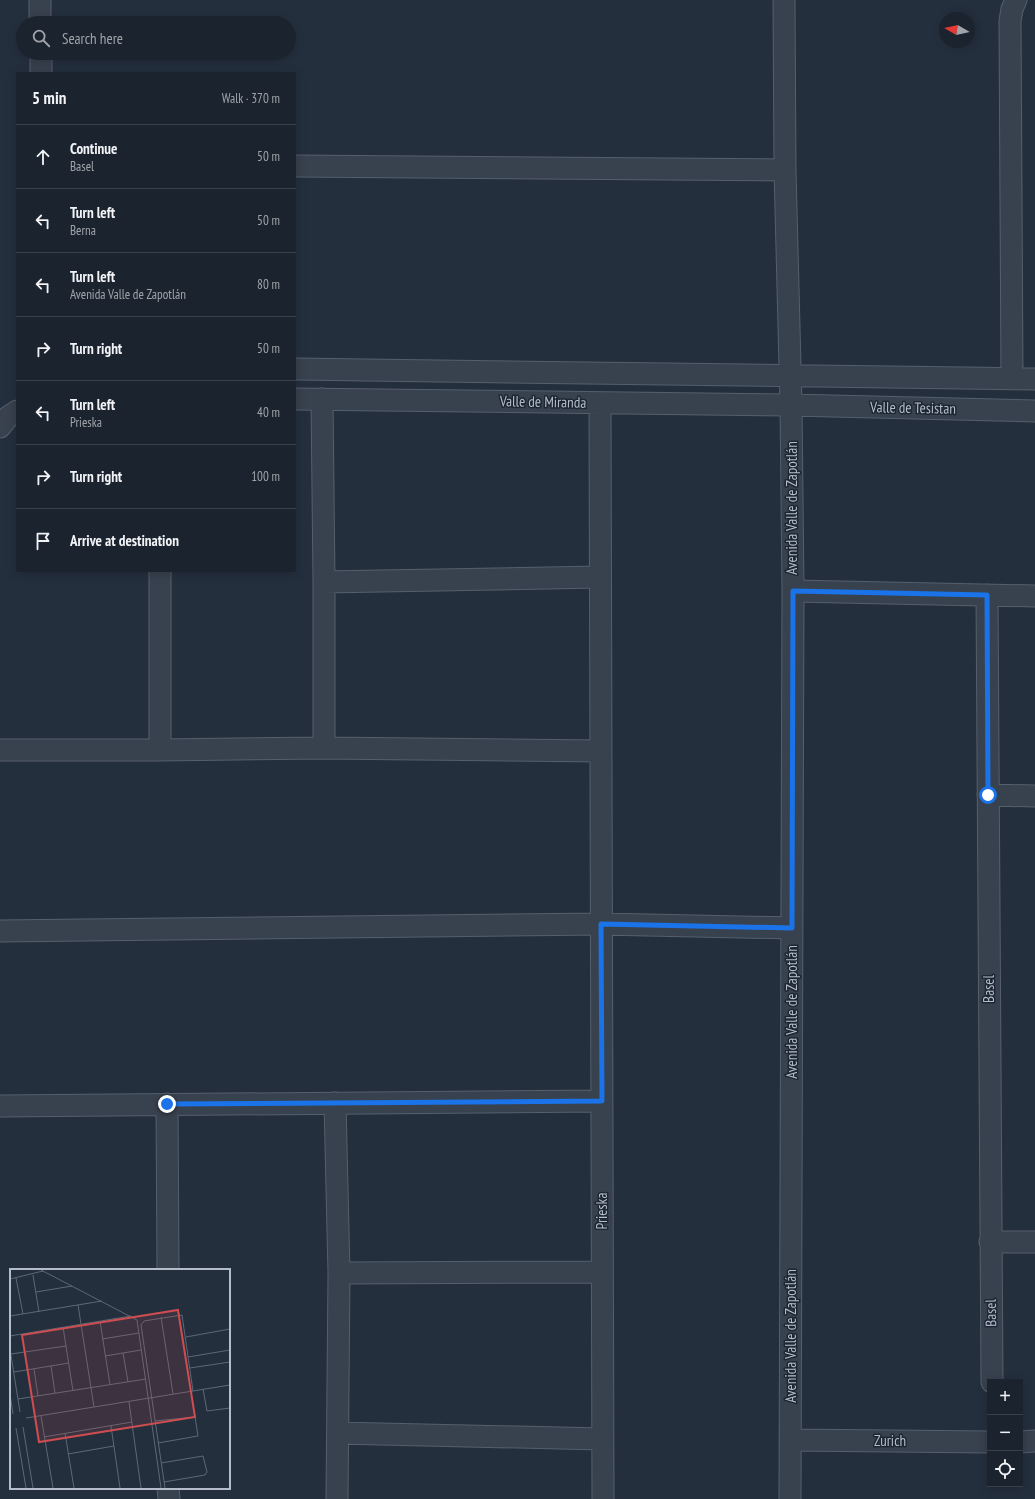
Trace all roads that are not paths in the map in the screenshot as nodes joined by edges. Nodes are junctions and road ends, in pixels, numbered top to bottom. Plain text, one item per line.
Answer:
1 (40, 0) edge
2 (784, 0) edge
3 (1016, 0) edge
4 (40, 16) edge
5 (41, 60) edge
6 (41, 72) edge
7 (296, 166) edge
8 (785, 170) junction
9 (296, 369) edge
10 (790, 375) junction
11 (1012, 379) junction
12 (1035, 379) edge
13 (296, 399) edge
14 (322, 399) junction
15 (600, 403) junction
16 (791, 406) junction
17 (1035, 411) edge
18 (16, 412) edge
19 (0, 427) edge
20 (160, 572) edge
21 (600, 577) junction
22 (324, 582) junction
23 (793, 591) junction
24 (987, 595) junction
25 (1035, 596) edge
26 (324, 748) junction
27 (0, 750) edge
28 (160, 750) junction
29 (601, 751) junction
30 (988, 795) junction
31 (1035, 796) edge
32 (601, 924) junction
33 (792, 928) junction
34 (0, 931) edge
35 (602, 1101) junction
36 (335, 1103) junction
37 (167, 1104) junction
38 (0, 1106) edge
39 (990, 1242) junction
40 (1035, 1242) edge
41 (168, 1269) edge
42 (602, 1272) junction
43 (339, 1273) junction
44 (992, 1379) edge
45 (338, 1434) junction
46 (602, 1439) junction
47 (791, 1440) junction
48 (987, 1442) edge
49 (1023, 1442) edge
50 (1035, 1442) edge
51 (337, 1499) edge
52 (602, 1499) edge
53 (790, 1499) edge

1 - 4 street
2 - 8 street, Avenida Valle de Zapotlán
3 - 11 street
5 - 6 street
7 - 8 street
8 - 10 street, Avenida Valle de Zapotlán
9 - 10 street
10 - 11 street
10 - 16 street, Avenida Valle de Zapotlán
11 - 12 street
13 - 14 street, Valle de Miranda
14 - 15 street, Valle de Miranda
14 - 22 street
15 - 16 street, Valle de Miranda
15 - 21 street, Prieska
16 - 17 street, Valle de Tesistan
16 - 23 street, Avenida Valle de Zapotlán
18 - 19 street
20 - 28 street
21 - 22 street
21 - 29 street, Prieska
22 - 26 street
23 - 24 street
23 - 33 street, Avenida Valle de Zapotlán
24 - 25 street
24 - 30 street, Basel
26 - 28 street
26 - 29 street
27 - 28 street
29 - 32 street, Prieska
30 - 31 street
30 - 39 street, Basel
32 - 33 street
32 - 34 street
32 - 35 street, Prieska
33 - 47 street, Avenida Valle de Zapotlán
35 - 36 street
35 - 42 street, Prieska
36 - 37 street
36 - 43 street
37 - 38 street
37 - 41 street
39 - 40 street
39 - 44 street, Basel
42 - 43 street
42 - 46 street, Prieska
43 - 45 street
45 - 46 street
45 - 51 street
46 - 52 street, Prieska
47 - 48 street, Zurich
47 - 53 street, Avenida Valle de Zapotlán
49 - 50 street

